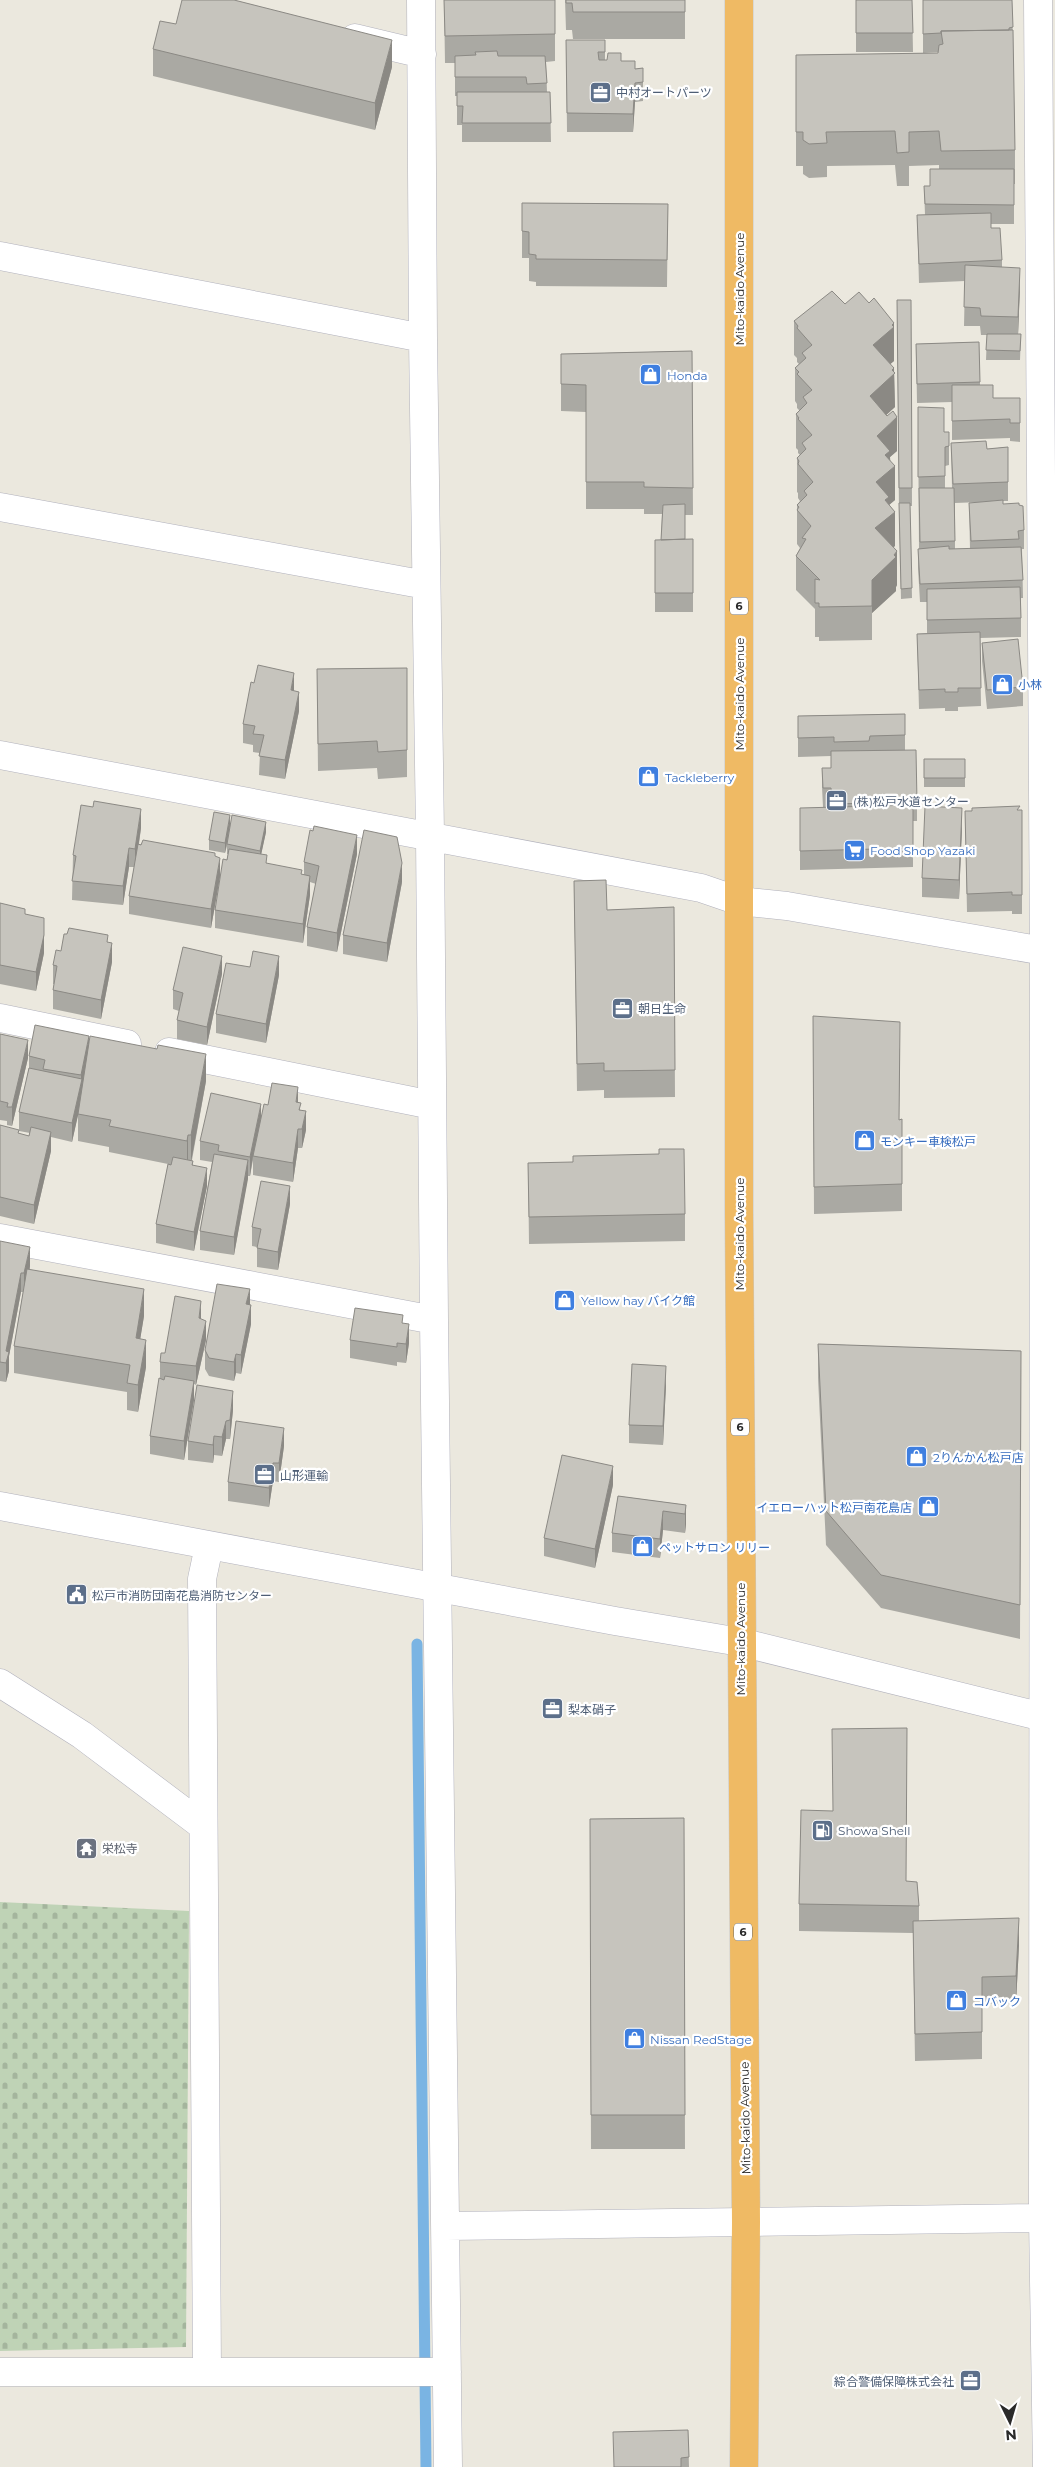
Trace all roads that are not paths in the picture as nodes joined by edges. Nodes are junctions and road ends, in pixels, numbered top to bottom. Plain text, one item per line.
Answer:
1 (421, 0) edge
2 (739, 0) edge
3 (1038, 0) edge
4 (336, 33) edge
5 (422, 54) junction
6 (1047, 175) edge
7 (0, 256) edge
8 (422, 338) junction
9 (1048, 446) edge
10 (0, 507) edge
11 (426, 586) junction
12 (1048, 731) edge
13 (0, 755) edge
14 (430, 836) junction
15 (739, 901) junction
16 (1049, 952) edge
17 (0, 1018) edge
18 (432, 1105) junction
19 (1049, 1189) edge
20 (0, 1238) edge
21 (434, 1320) junction
22 (1050, 1393) edge
23 (0, 1506) edge
24 (209, 1546) junction
25 (438, 1588) junction
26 (740, 1642) junction
27 (0, 1683) edge
28 (1049, 1718) edge
29 (203, 1826) junction
30 (1049, 1994) edge
31 (1049, 2220) edge
32 (746, 2222) junction
33 (446, 2226) junction
34 (0, 2372) edge
35 (207, 2372) junction
36 (448, 2372) junction
37 (448, 2467) edge
38 (744, 2467) edge
39 (1047, 2467) edge

1 - 5 street
2 - 15 highway, Mito-kaido Avenue / 6
3 - 6 street
4 - 5 street
5 - 8 street
6 - 9 street
7 - 8 street
8 - 11 street
9 - 12 street
10 - 11 street
11 - 14 street
12 - 16 street
13 - 14 street
14 - 15 street
14 - 18 street
15 - 16 street
15 - 26 highway, Mito-kaido Avenue / 6
16 - 19 street
17 - 18 street
18 - 21 street
19 - 22 street
20 - 21 street
21 - 25 street
22 - 28 street
23 - 24 street
24 - 25 street
24 - 29 street
25 - 26 street
25 - 33 street
26 - 28 street
26 - 32 highway, Mito-kaido Avenue / 6
27 - 29 street
28 - 30 street
29 - 35 street
30 - 31 street
31 - 32 street
31 - 39 street
32 - 33 street
32 - 38 highway, Mito-kaido Avenue / 6
33 - 36 street
34 - 35 street
35 - 36 street
36 - 37 street

